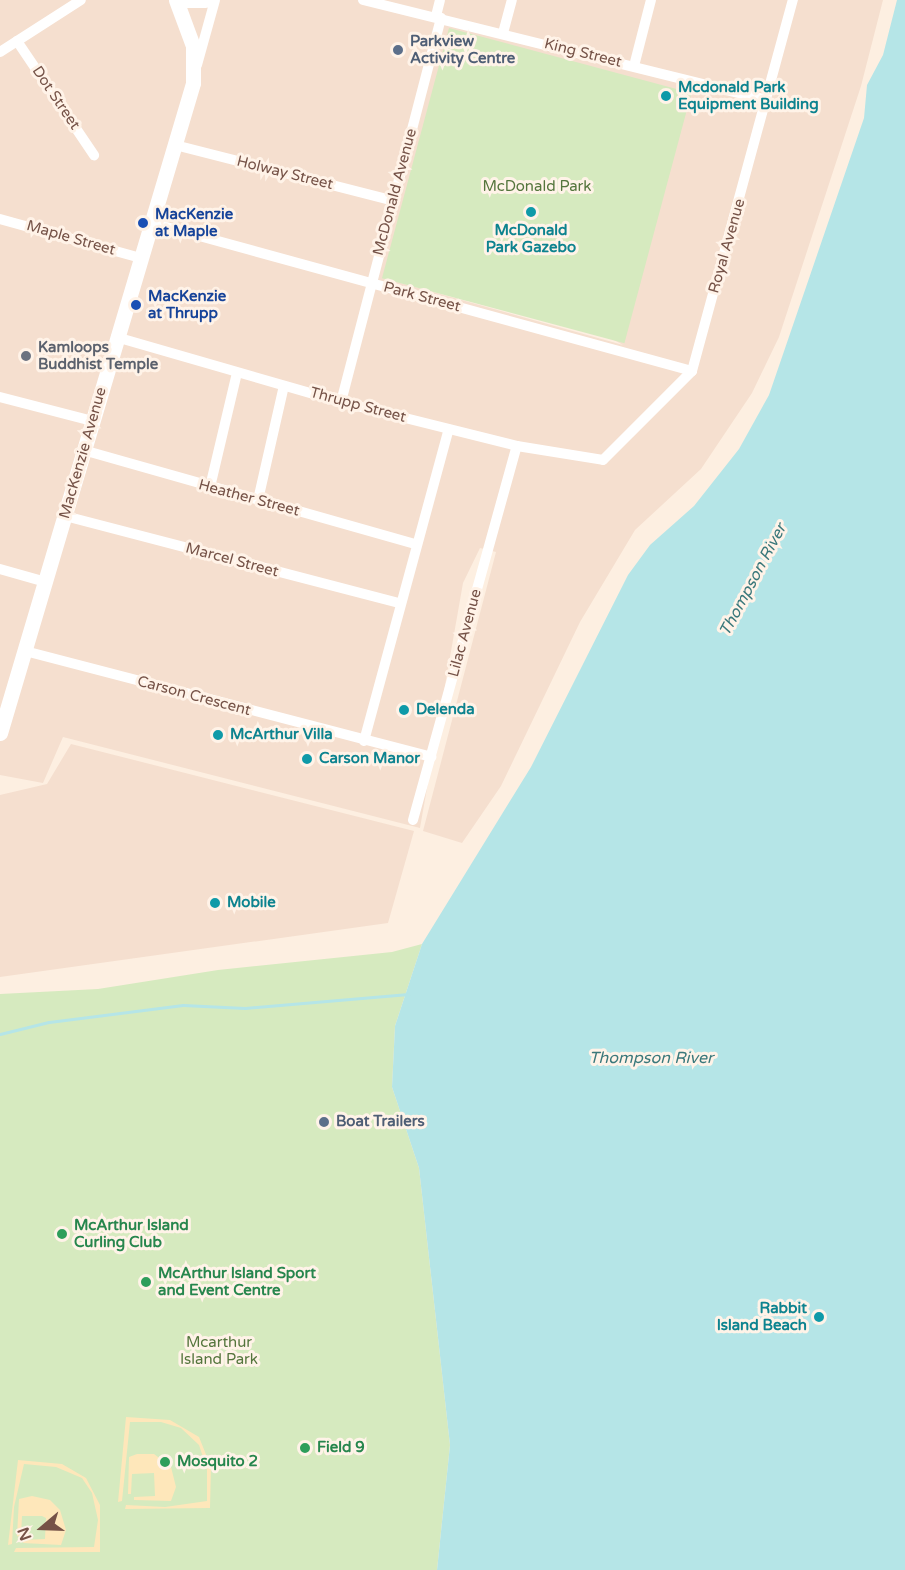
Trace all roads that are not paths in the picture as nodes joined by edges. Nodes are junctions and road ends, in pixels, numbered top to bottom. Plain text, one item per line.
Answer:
1 (81, 0) edge
2 (176, 0) edge
3 (185, 0) edge
4 (205, 0) edge
5 (215, 0) edge
6 (363, 0) edge
7 (440, 0) edge
8 (512, 0) edge
9 (651, 0) edge
10 (793, 0) edge
11 (439, 17) junction
12 (503, 33) junction
13 (17, 40) junction
14 (0, 52) edge
15 (634, 66) junction
16 (193, 83) junction
17 (767, 100) junction
18 (176, 145) junction
19 (94, 155) dead end
20 (394, 201) junction
21 (0, 219) edge
22 (152, 223) junction
23 (141, 258) junction
24 (370, 283) junction
25 (116, 337) junction
26 (692, 371) junction
27 (237, 373) junction
28 (284, 386) junction
29 (0, 397) edge
30 (341, 402) junction
31 (92, 421) junction
32 (449, 429) junction
33 (517, 446) junction
34 (83, 450) junction
35 (603, 460) joint
36 (210, 487) junction
37 (258, 500) junction
38 (65, 516) junction
39 (415, 544) junction
40 (0, 569) edge
41 (46, 582) junction
42 (399, 603) junction
43 (25, 651) junction
44 (1, 726) edge
45 (364, 741) junction
46 (431, 758) junction
47 (413, 820) dead end

1 - 13 street
2 - 16 street
3 - 4 street
5 - 16 street, MacKenzie Avenue
6 - 11 street, King Street
7 - 11 street, McDonald Avenue
8 - 12 street
9 - 15 street
10 - 17 street, Royal Avenue
11 - 12 street, King Street
11 - 20 street, McDonald Avenue
12 - 15 street, King Street
13 - 14 street
13 - 19 street, Dot Street
15 - 17 street, King Street
16 - 18 street, MacKenzie Avenue
17 - 26 street, Royal Avenue
18 - 20 street, Holway Street
18 - 22 street, MacKenzie Avenue
20 - 24 street, McDonald Avenue
21 - 23 street, Maple Street
22 - 23 street, MacKenzie Avenue
22 - 24 street, Park Street
23 - 25 street, MacKenzie Avenue
24 - 26 street, Park Street
24 - 30 street, McDonald Avenue
25 - 27 street, Thrupp Street
25 - 31 street, MacKenzie Avenue
26 - 35 street, Royal Avenue
27 - 28 street, Thrupp Street
27 - 36 street
28 - 30 street, Thrupp Street
28 - 37 street
29 - 31 street
30 - 32 street, Thrupp Street
31 - 34 street, MacKenzie Avenue
32 - 33 street, Thrupp Street
32 - 39 street
33 - 35 street, Thrupp Street
33 - 46 street, Lilac Avenue
34 - 36 street, Heather Street
34 - 38 street, MacKenzie Avenue
36 - 37 street, Heather Street
37 - 39 street, Heather Street
38 - 41 street, MacKenzie Avenue
38 - 42 street, Marcel Street
39 - 42 street
40 - 41 street
41 - 43 street, MacKenzie Avenue
42 - 45 street
43 - 44 street, MacKenzie Avenue
43 - 45 street, Carson Crescent
45 - 46 street, Carson Crescent
46 - 47 street, Lilac Avenue

